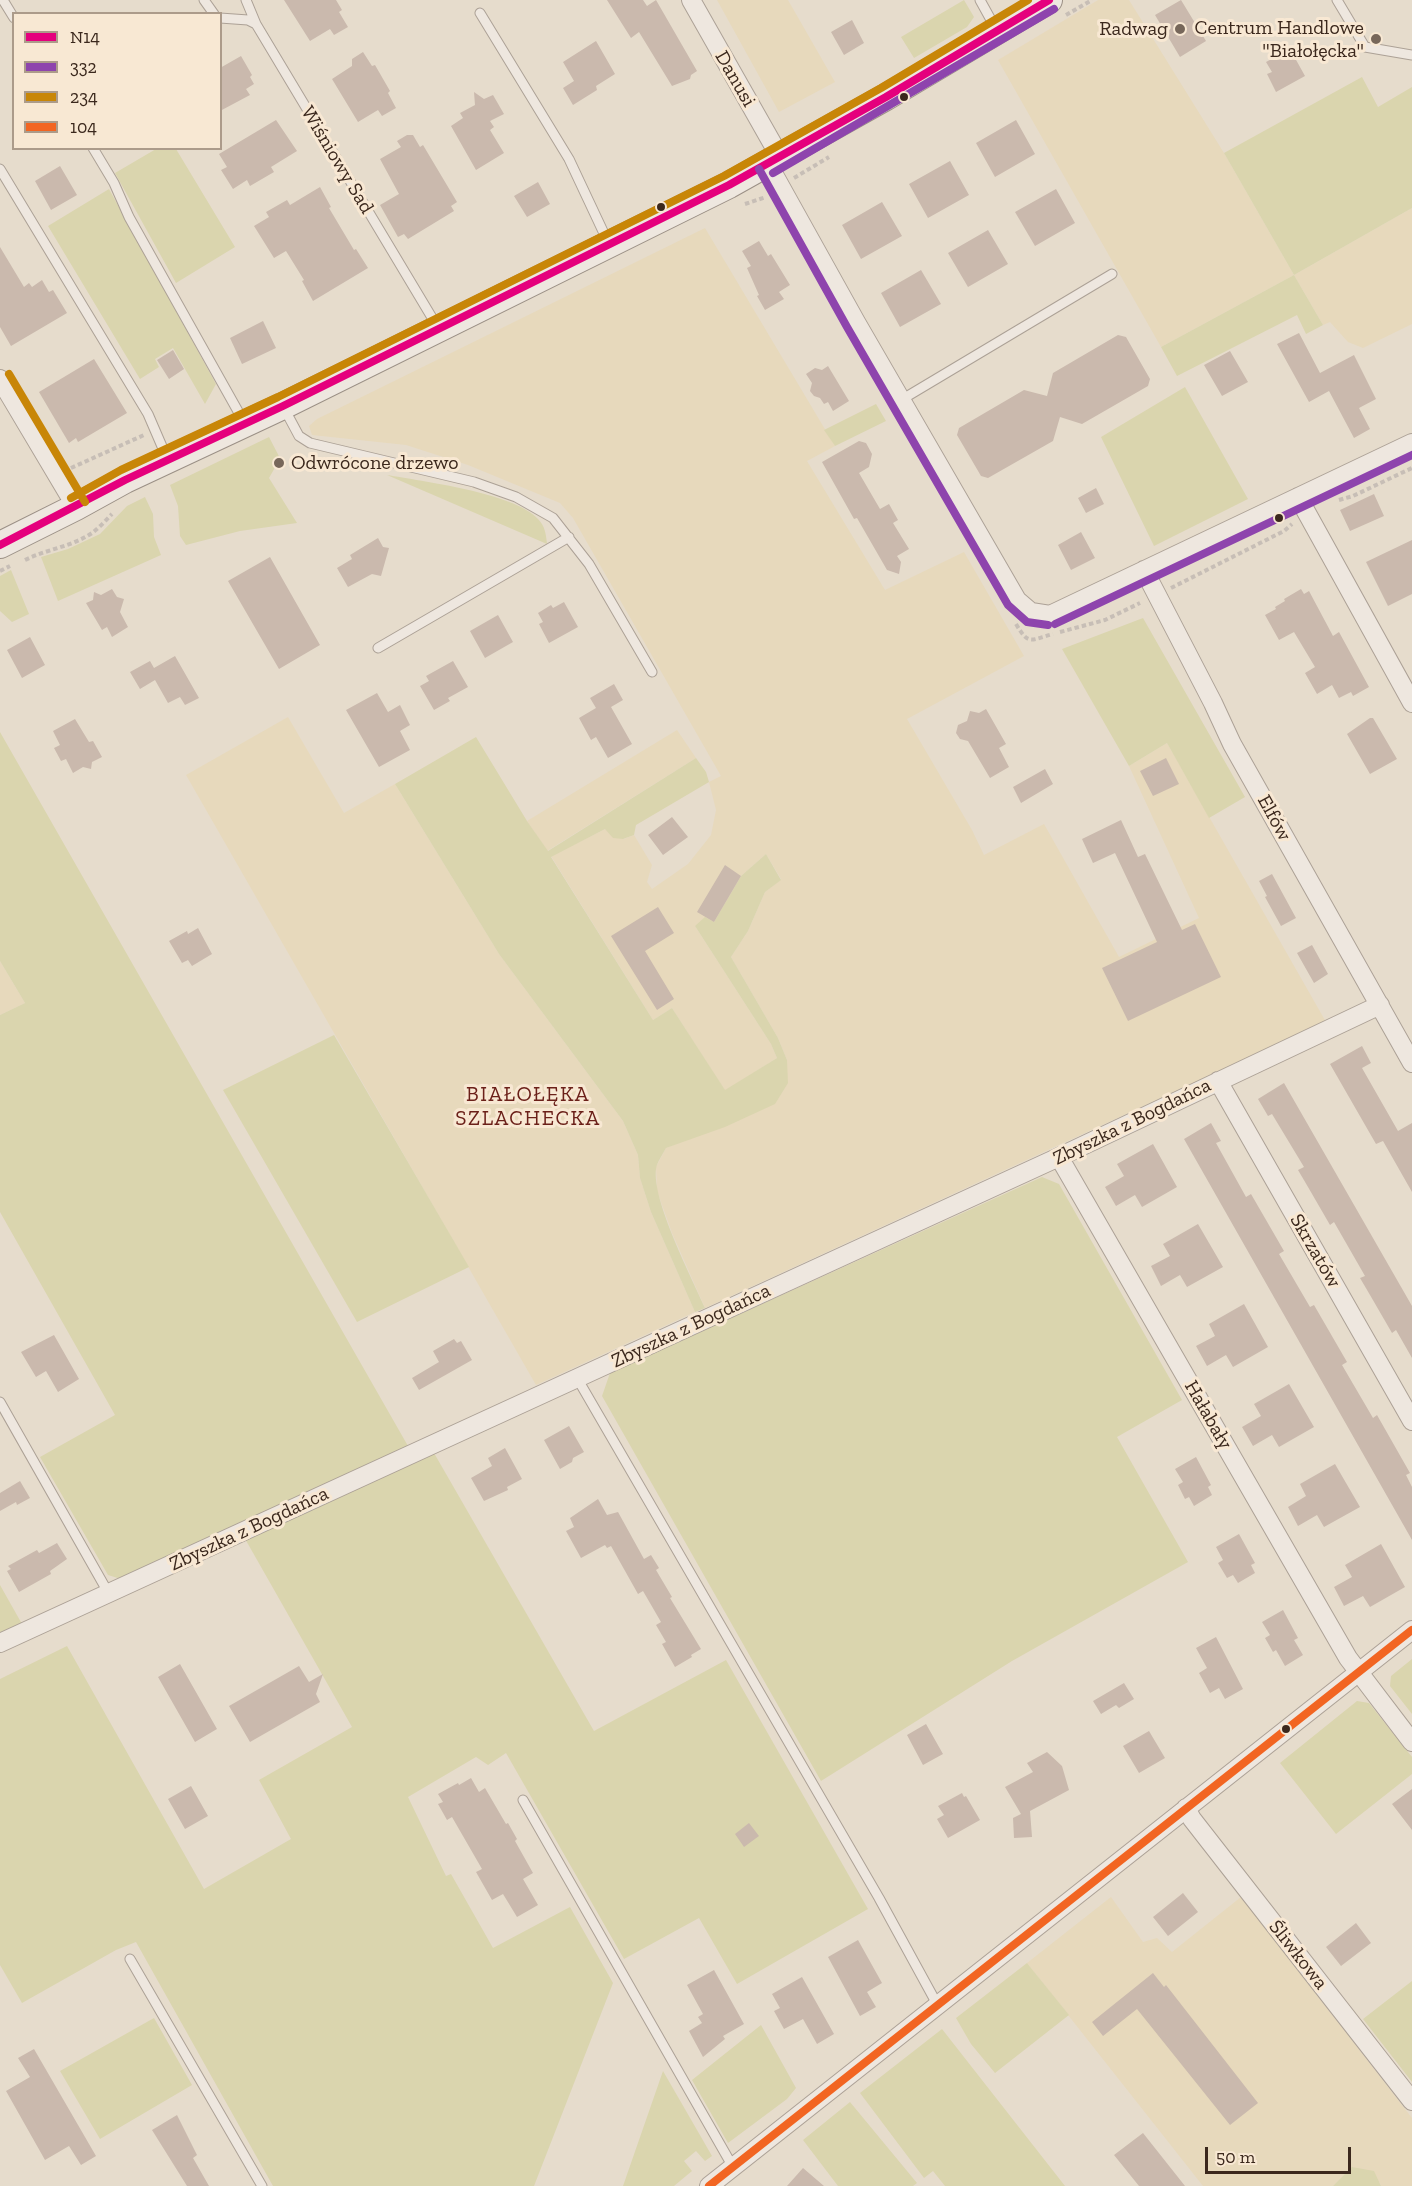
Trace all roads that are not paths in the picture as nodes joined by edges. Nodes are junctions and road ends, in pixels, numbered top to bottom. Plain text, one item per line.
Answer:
1 (3, 0) edge
2 (246, 0) edge
3 (690, 0) edge
4 (980, 0) edge
5 (1049, 0) edge
6 (1336, 0) edge
7 (480, 14) dead end
8 (12, 15) edge
9 (222, 18) edge
10 (256, 24) junction
11 (997, 31) junction
12 (1412, 55) edge
13 (94, 150) edge
14 (774, 161) junction
15 (0, 169) edge
16 (609, 244) junction
17 (1112, 274) dead end
18 (438, 328) junction
19 (0, 379) edge
20 (901, 400) junction
21 (283, 406) junction
22 (245, 424) junction
23 (1412, 443) edge
24 (168, 460) junction
25 (1298, 496) junction
26 (76, 507) junction
27 (569, 537) junction
28 (0, 545) edge
29 (1144, 570) junction
30 (378, 648) dead end
31 (652, 672) dead end
32 (1412, 703) edge
33 (1380, 1005) junction
34 (1412, 1063) edge
35 (1218, 1081) junction
36 (1059, 1157) junction
37 (578, 1378) junction
38 (0, 1402) edge
39 (1412, 1421) edge
40 (109, 1594) junction
41 (1412, 1630) edge
42 (0, 1642) edge
43 (1358, 1672) junction
44 (1412, 1742) edge
45 (523, 1800) dead end
46 (1186, 1808) junction
47 (130, 1959) dead end
48 (937, 2004) junction
49 (1412, 2101) edge
50 (733, 2166) junction
51 (262, 2186) edge
52 (708, 2186) edge

1 - 8 lane
2 - 10 lane, Wiśniowy Sad
3 - 14 street, Danusi
4 - 11 lane
5 - 11 street
6 - 12 lane
7 - 16 lane
9 - 10 lane
10 - 18 lane, Wiśniowy Sad
11 - 14 street
13 - 22 lane
14 - 16 street
14 - 20 street, Danusi
15 - 24 lane
16 - 18 street
17 - 20 lane
18 - 21 street
19 - 26 street
20 - 29 street, Danusi
21 - 22 street
21 - 27 lane
22 - 24 street
23 - 25 street
24 - 26 street
25 - 29 street
25 - 32 street
26 - 28 street
27 - 30 lane
27 - 31 lane
29 - 33 street, Elfów
33 - 34 street, Elfów
33 - 35 street, Zbyszka z Bogdańca
35 - 36 street, Zbyszka z Bogdańca
35 - 39 street, Skrzatów
36 - 37 street, Zbyszka z Bogdańca
36 - 43 street, Hałabały
37 - 40 street, Zbyszka z Bogdańca
37 - 48 lane
38 - 40 lane
40 - 42 street, Zbyszka z Bogdańca
41 - 43 street
43 - 44 street, Hałabały
43 - 46 street
45 - 50 lane
46 - 48 street
46 - 49 street, Śliwkowa
47 - 51 lane
48 - 50 street
50 - 52 street

